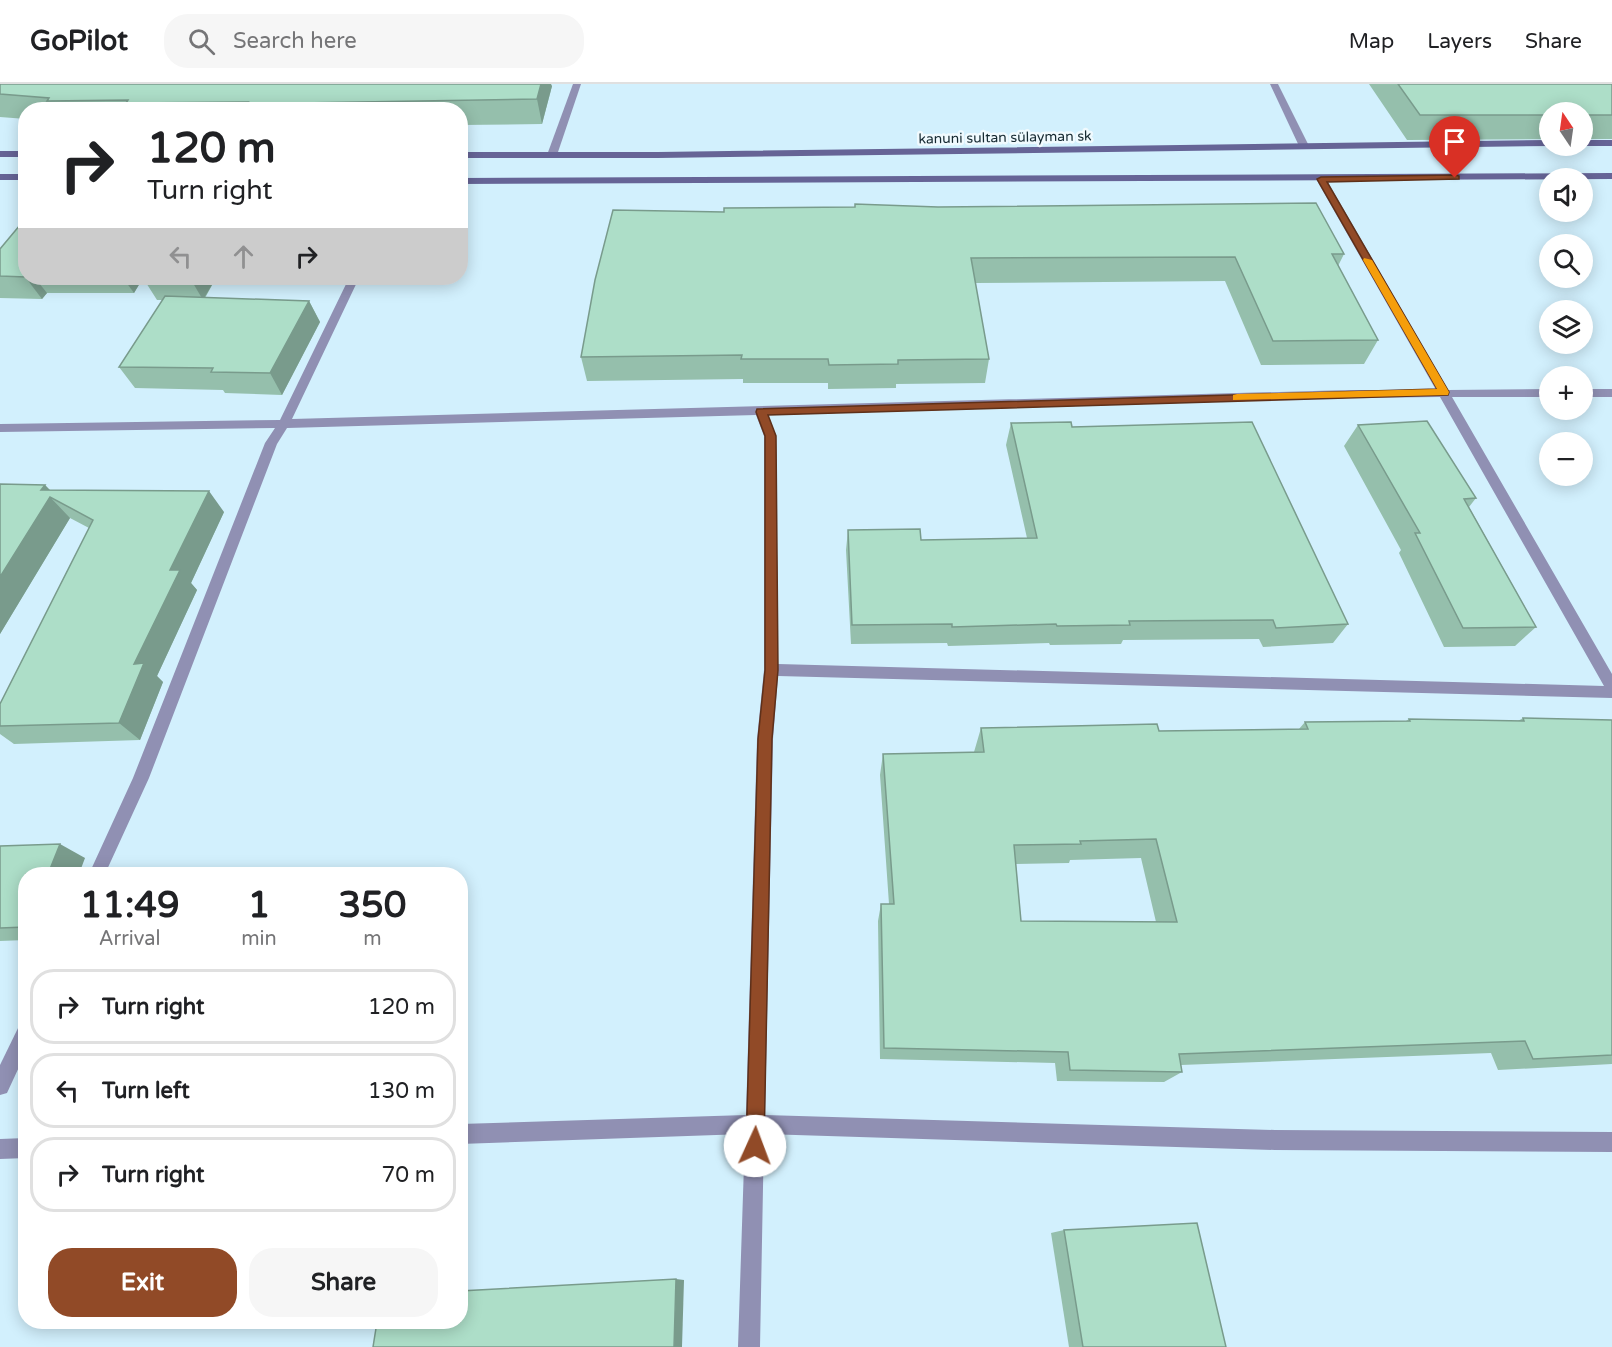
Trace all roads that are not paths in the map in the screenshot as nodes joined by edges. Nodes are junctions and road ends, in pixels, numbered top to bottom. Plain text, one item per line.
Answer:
1 (577, 84) edge
2 (1274, 84) edge
3 (1539, 143) edge
4 (1593, 143) edge
5 (1612, 143) edge
6 (1304, 146) junction
7 (0, 154) edge
8 (18, 154) edge
9 (468, 155) edge
10 (552, 155) junction
11 (1612, 176) edge
12 (0, 177) edge
13 (18, 177) edge
14 (1321, 179) junction
15 (468, 181) edge
16 (351, 285) edge
17 (1444, 392) junction
18 (1539, 393) edge
19 (1593, 393) edge
20 (1612, 393) edge
21 (761, 412) junction
22 (284, 423) junction
23 (0, 428) edge
24 (771, 670) junction
25 (1612, 687) edge
26 (1612, 692) edge
27 (100, 867) edge
28 (18, 1047) edge
29 (0, 1086) edge
30 (755, 1124) junction
31 (468, 1134) edge
32 (1612, 1142) edge
33 (18, 1148) edge
34 (0, 1149) edge
35 (749, 1347) edge

1 - 10 street
2 - 6 street
3 - 6 main road, kanuni sultan sülayman sk
4 - 5 main road
6 - 10 main road, kanuni sultan sülayman sk
7 - 8 main road
9 - 10 main road, kanuni sultan sülayman sk
11 - 14 main road
12 - 13 main road
14 - 15 main road
14 - 17 street
16 - 22 street
17 - 18 street
17 - 21 street
17 - 25 street
19 - 20 street
21 - 22 street
21 - 24 street
22 - 23 street
22 - 27 street
24 - 26 street
24 - 30 street
28 - 29 street
30 - 31 street
30 - 32 street
30 - 35 street
33 - 34 street

